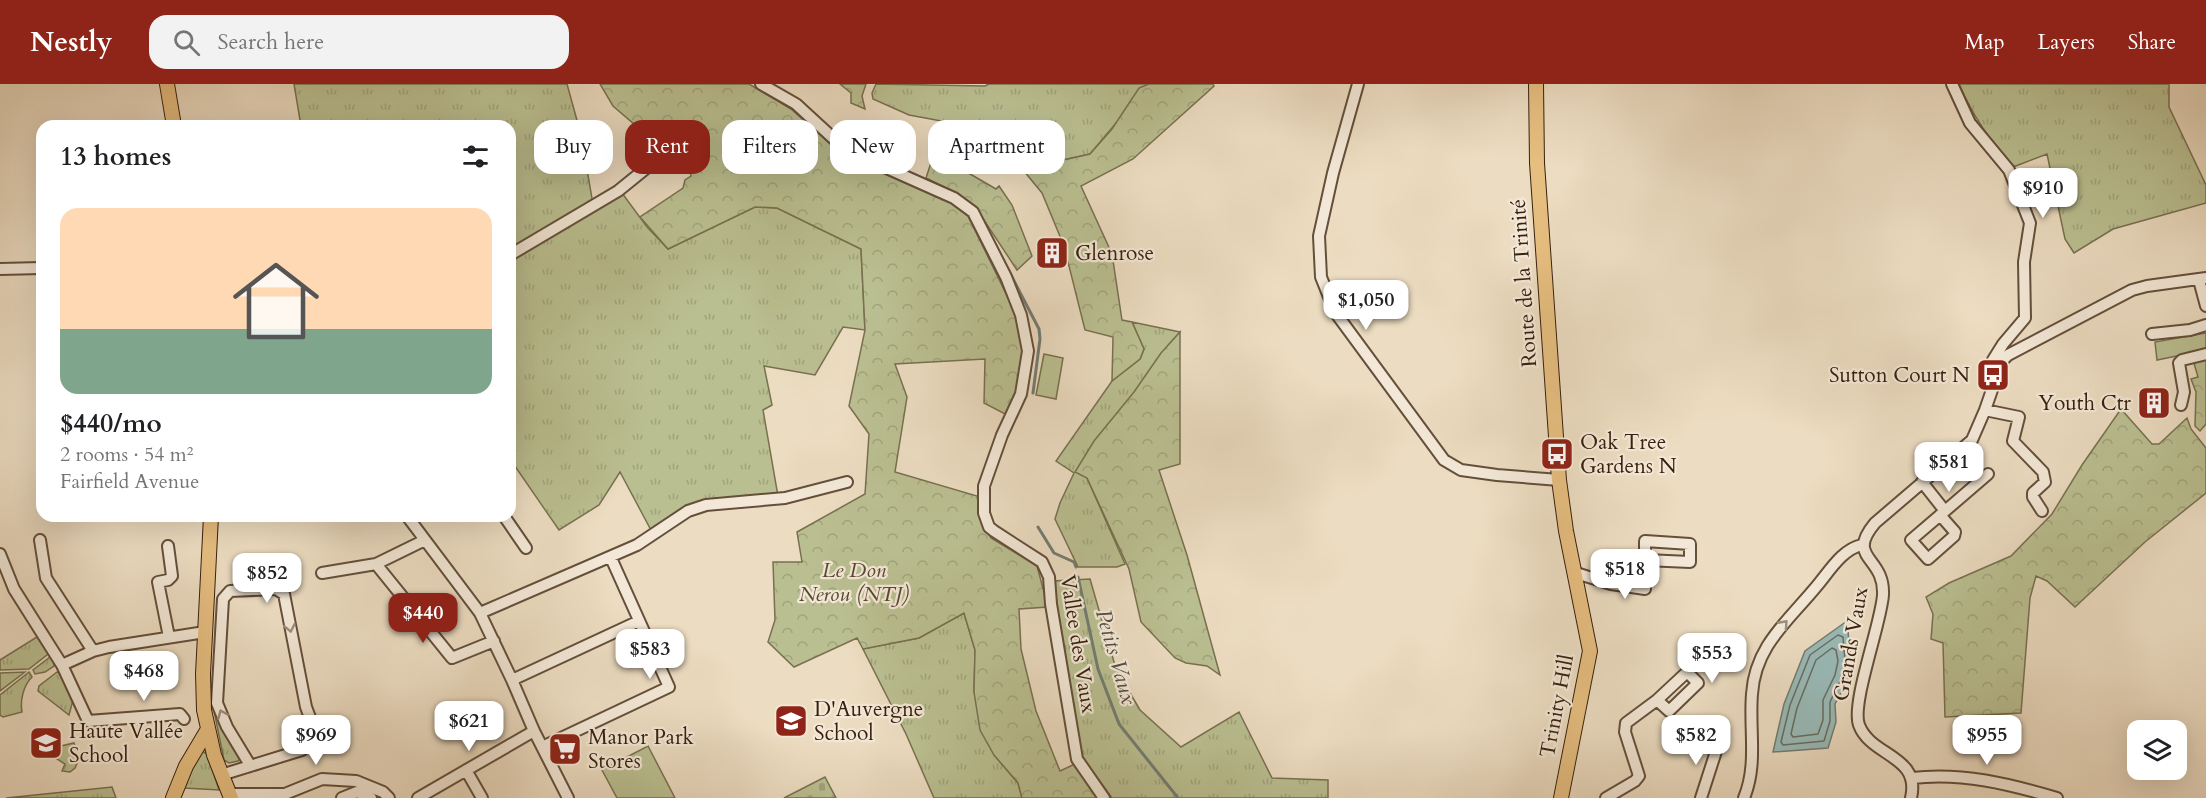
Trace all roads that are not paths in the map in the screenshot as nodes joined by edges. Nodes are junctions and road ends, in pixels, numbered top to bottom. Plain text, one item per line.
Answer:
1 (167, 84) edge
2 (761, 84) edge
3 (1358, 84) edge
4 (1536, 84) edge
5 (1952, 84) edge
6 (173, 120) edge
7 (639, 174) edge
8 (516, 251) edge
9 (36, 268) edge
10 (0, 269) edge
11 (2203, 279) edge
12 (2206, 306) edge
13 (2206, 325) edge
14 (2152, 334) dead end
15 (2206, 354) edge
16 (1997, 374) junction
17 (2181, 405) dead end
18 (1985, 410) junction
19 (1988, 474) dead end
20 (1559, 480) junction
21 (847, 482) dead end
22 (1922, 482) junction
23 (2042, 512) dead end
24 (211, 522) edge
25 (412, 522) edge
26 (508, 522) edge
27 (40, 540) dead end
28 (425, 540) junction
29 (1862, 545) junction
30 (168, 546) dead end
31 (526, 548) dead end
32 (0, 554) edge
33 (611, 558) junction
34 (1645, 560) dead end
35 (376, 564) junction
36 (322, 573) dead end
37 (1576, 573) junction
38 (480, 613) junction
39 (639, 621) junction
40 (205, 632) junction
41 (169, 637) junction
42 (494, 641) junction
43 (93, 651) junction
44 (62, 665) junction
45 (512, 680) junction
46 (1657, 700) dead end
47 (184, 719) dead end
48 (208, 729) junction
49 (534, 731) junction
50 (1719, 742) dead end
51 (542, 747) junction
52 (250, 765) junction
53 (466, 770) junction
54 (221, 775) junction
55 (1912, 778) junction
56 (230, 796) edge
57 (173, 798) edge
58 (342, 798) edge
59 (372, 798) edge
60 (390, 798) edge
61 (418, 798) edge
62 (482, 798) edge
63 (568, 798) edge
64 (1104, 798) edge
65 (1561, 798) edge
66 (1608, 798) edge
67 (1701, 798) edge
68 (1744, 798) edge
69 (1911, 798) edge
70 (2057, 798) edge

1 - 6 main road
2 - 64 street, Vallee des Vaux
3 - 20 street
4 - 20 main road, Route de la Trinité
5 - 16 street
7 - 8 street
9 - 10 street
11 - 12 street
11 - 16 street
13 - 14 street
15 - 17 street
16 - 18 street
18 - 22 street
18 - 23 street
19 - 22 street
20 - 37 main road, Trinity Hill
21 - 33 street
22 - 29 street
24 - 40 main road
25 - 28 street
26 - 31 street
27 - 43 street
28 - 35 street
28 - 38 street
29 - 55 street, Grands Vaux
68 -> 29 street
30 - 41 street
32 - 44 street
33 - 38 street
33 - 39 street
34 - 37 street
35 - 36 street
35 - 42 street
37 - 65 main road, Trinity Hill
38 - 42 street
39 - 45 street
39 - 51 street
40 - 41 street
40 - 48 main road
41 - 43 street
42 - 45 street
43 - 44 street
44 - 47 street
45 - 49 street
46 - 66 street
48 - 54 main road
48 - 57 main road
49 - 51 street
49 - 53 street
50 - 67 street
51 - 63 street
52 -> 52 street
52 - 54 street
53 - 61 street
53 - 62 street
54 - 56 main road
55 - 69 street
55 - 70 street
56 - 60 street
58 - 59 street

